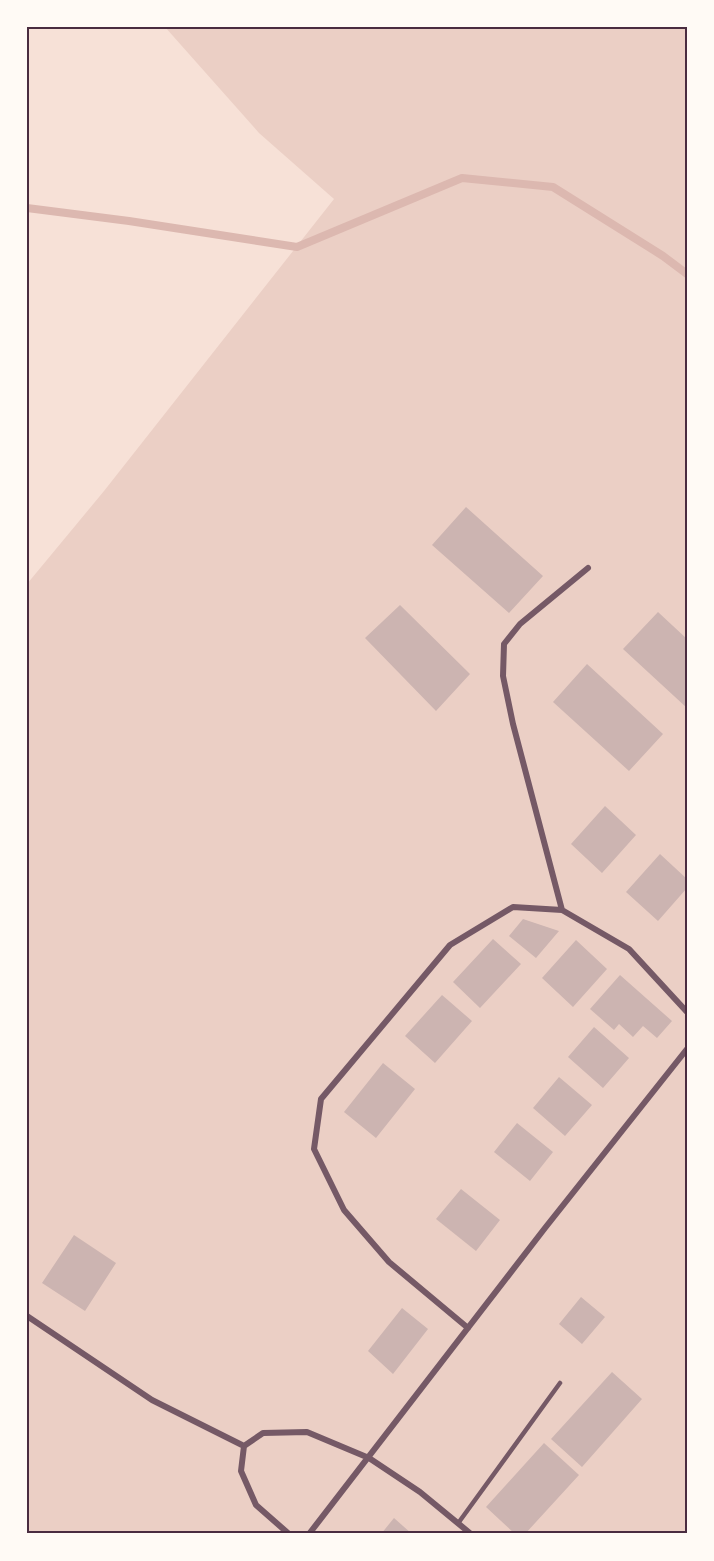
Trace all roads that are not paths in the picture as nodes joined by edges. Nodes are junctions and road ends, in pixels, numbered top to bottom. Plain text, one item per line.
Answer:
1 (588, 567) dead end
2 (562, 910) junction
3 (687, 1012) edge
4 (687, 1049) edge
5 (27, 1316) edge
6 (468, 1328) junction
7 (560, 1383) dead end
8 (244, 1446) junction
9 (369, 1458) junction
10 (459, 1522) junction
11 (289, 1534) edge
12 (309, 1534) edge
13 (471, 1534) edge

1 - 2 street
2 - 3 street
2 - 6 street
4 - 6 street
5 - 8 street
6 - 9 street
7 - 10 lane
8 - 9 street
8 - 11 street
9 - 10 street
9 - 12 street
10 - 13 street

